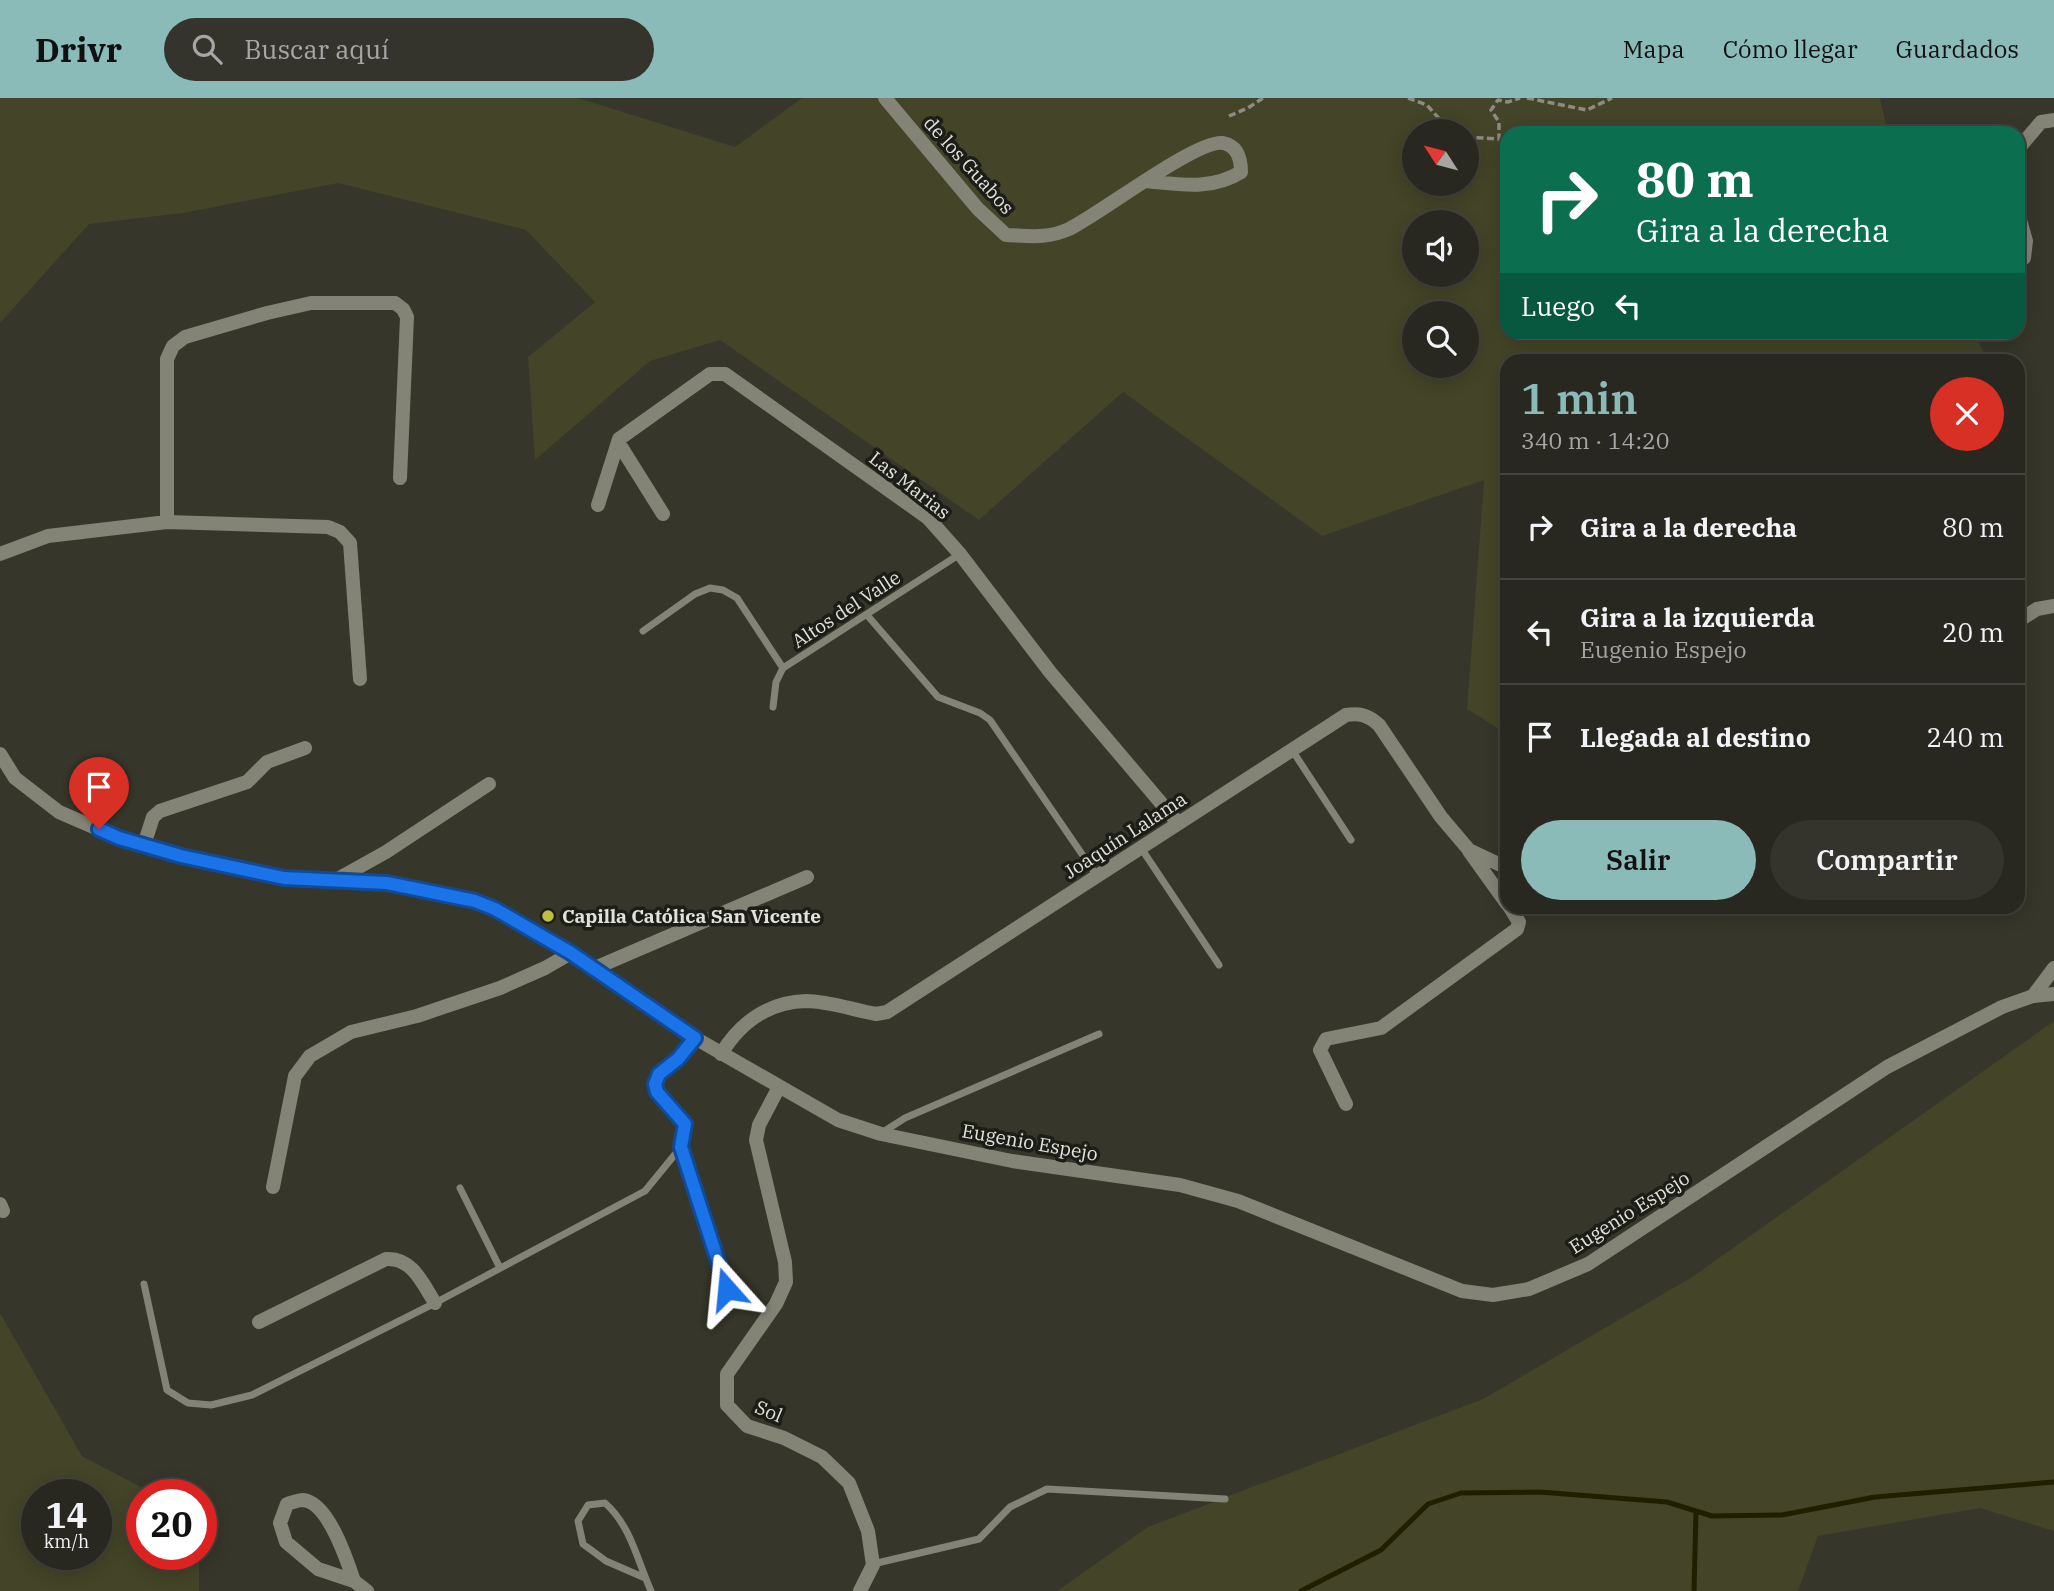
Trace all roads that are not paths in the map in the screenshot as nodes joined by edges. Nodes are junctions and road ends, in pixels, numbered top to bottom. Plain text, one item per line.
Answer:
1 (886, 98) edge
2 (2054, 120) edge
3 (2025, 141) edge
4 (1145, 181) junction
5 (618, 442) junction
6 (400, 478) dead end
7 (598, 505) dead end
8 (663, 514) dead end
9 (167, 523) junction
10 (0, 554) edge
11 (960, 554) junction
12 (2054, 606) edge
13 (867, 615) junction
14 (2025, 617) edge
15 (643, 631) dead end
16 (783, 668) junction
17 (360, 679) dead end
18 (773, 707) dead end
19 (305, 748) dead end
20 (1292, 750) junction
21 (0, 754) edge
22 (489, 784) dead end
23 (1178, 823) junction
24 (1351, 840) dead end
25 (144, 845) junction
26 (1141, 848) junction
27 (1469, 850) junction
28 (1500, 865) edge
29 (1097, 876) junction
30 (807, 877) dead end
31 (334, 881) junction
32 (1500, 894) edge
33 (1514, 914) edge
34 (571, 953) junction
35 (1219, 965) dead end
36 (595, 968) junction
37 (2054, 968) edge
38 (2054, 995) edge
39 (2033, 996) junction
40 (1099, 1034) dead end
41 (695, 1038) junction
42 (721, 1054) junction
43 (779, 1087) junction
44 (1346, 1104) dead end
45 (881, 1133) junction
46 (681, 1147) junction
47 (273, 1186) dead end
48 (460, 1188) dead end
49 (500, 1268) junction
50 (144, 1284) dead end
51 (727, 1289) dead end
52 (435, 1303) junction
53 (259, 1322) dead end
54 (1226, 1499) dead end
55 (873, 1564) junction
56 (645, 1578) junction
57 (355, 1581) junction
58 (367, 1591) edge
59 (651, 1591) edge
60 (860, 1591) edge

1 - 4 street, de los Guabos
2 - 3 street
4 - 4 street, de los Guabos
5 - 7 street
5 - 8 street
5 - 11 street, Las Marias
6 - 9 street
9 - 10 street
9 - 17 street
11 - 13 lane, Altos del Valle
11 - 23 street, Las Marias
12 - 14 street
13 - 16 lane, Altos del Valle
13 - 29 lane
15 - 16 lane
16 - 18 lane, Altos del Valle
19 - 25 street
20 - 23 street, Joaquín Lalama
20 - 24 lane
20 - 27 street, Joaquín Lalama
21 - 25 street, Eugenio Espejo
22 - 31 street
23 - 26 street, Joaquín Lalama
25 - 31 street, Eugenio Espejo
26 - 29 street, Joaquín Lalama
26 - 35 lane
27 - 28 street, Joaquín Lalama
27 - 32 street
29 - 42 street, Joaquín Lalama
30 - 36 street
31 - 34 street, Eugenio Espejo
33 - 44 street
34 - 36 street, Eugenio Espejo
34 - 47 street
36 - 41 street, Eugenio Espejo
37 - 39 street
38 - 39 street, Eugenio Espejo
39 - 45 street, Eugenio Espejo
40 - 45 lane
41 - 42 street, Eugenio Espejo
41 - 46 lane
42 - 43 street, Eugenio Espejo
43 - 45 street, Eugenio Espejo
43 - 55 street, Sol
46 - 49 lane
46 - 51 lane
48 - 49 lane
49 - 52 lane
50 - 52 lane
52 - 53 street
54 - 55 lane
55 - 60 street
56 - 56 lane
56 - 59 lane
57 - 57 street
57 - 58 street

